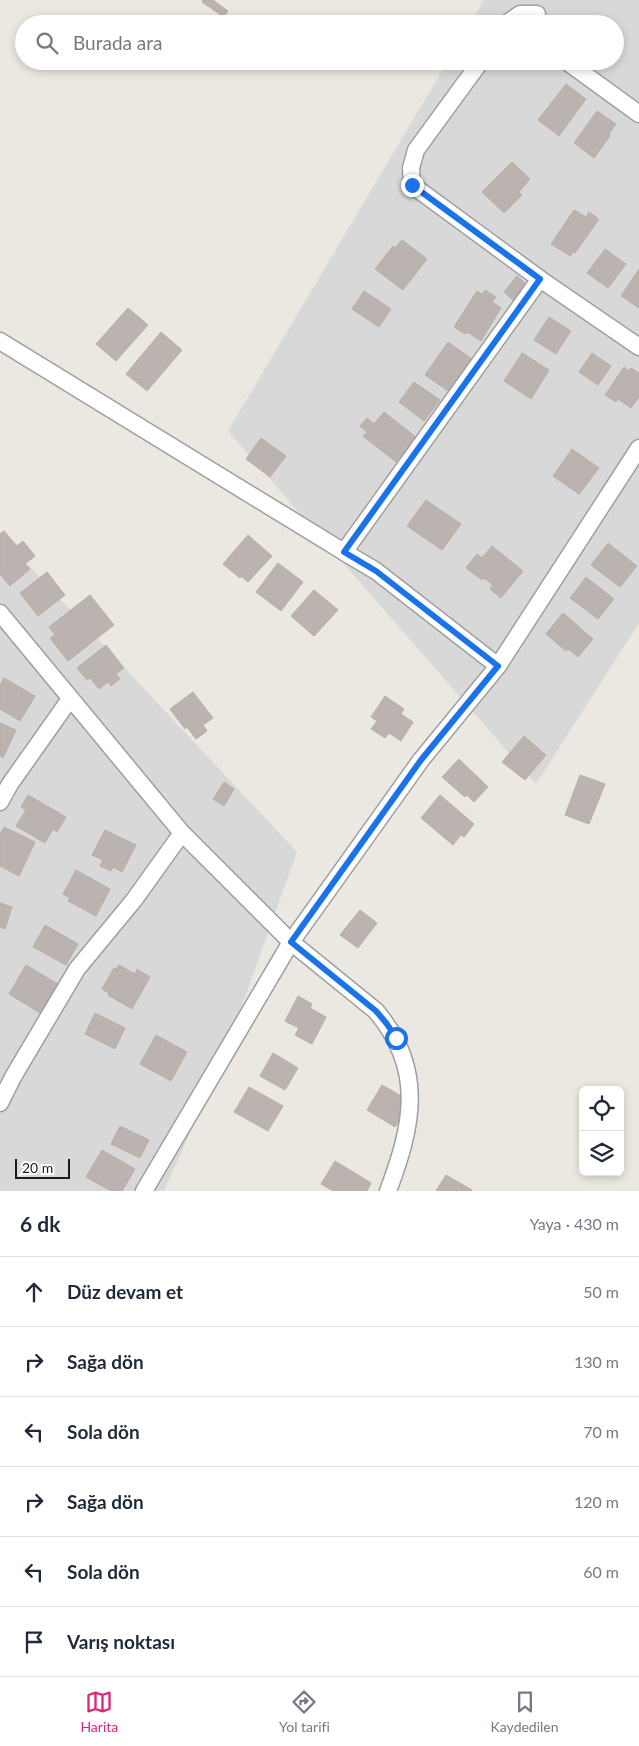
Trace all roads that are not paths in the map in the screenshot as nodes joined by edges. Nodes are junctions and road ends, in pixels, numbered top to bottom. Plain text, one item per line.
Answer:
1 (538, 12) edge
2 (519, 15) edge
3 (474, 70) edge
4 (578, 70) edge
5 (639, 114) edge
6 (540, 279) junction
7 (0, 341) edge
8 (639, 347) edge
9 (639, 448) edge
10 (344, 552) junction
11 (0, 613) edge
12 (498, 666) junction
13 (70, 700) junction
14 (5, 782) edge
15 (0, 802) edge
16 (182, 833) junction
17 (291, 942) junction
18 (0, 1103) edge
19 (144, 1191) edge
20 (388, 1191) edge

1 - 2 street
3 - 6 street
4 - 5 street
6 - 8 street
6 - 10 street
7 - 10 street
9 - 12 street
10 - 12 street
11 - 13 street
12 - 17 street
13 - 14 street
13 - 16 street
14 - 15 street
16 - 17 street
16 - 18 street
17 - 19 street
17 - 20 street

